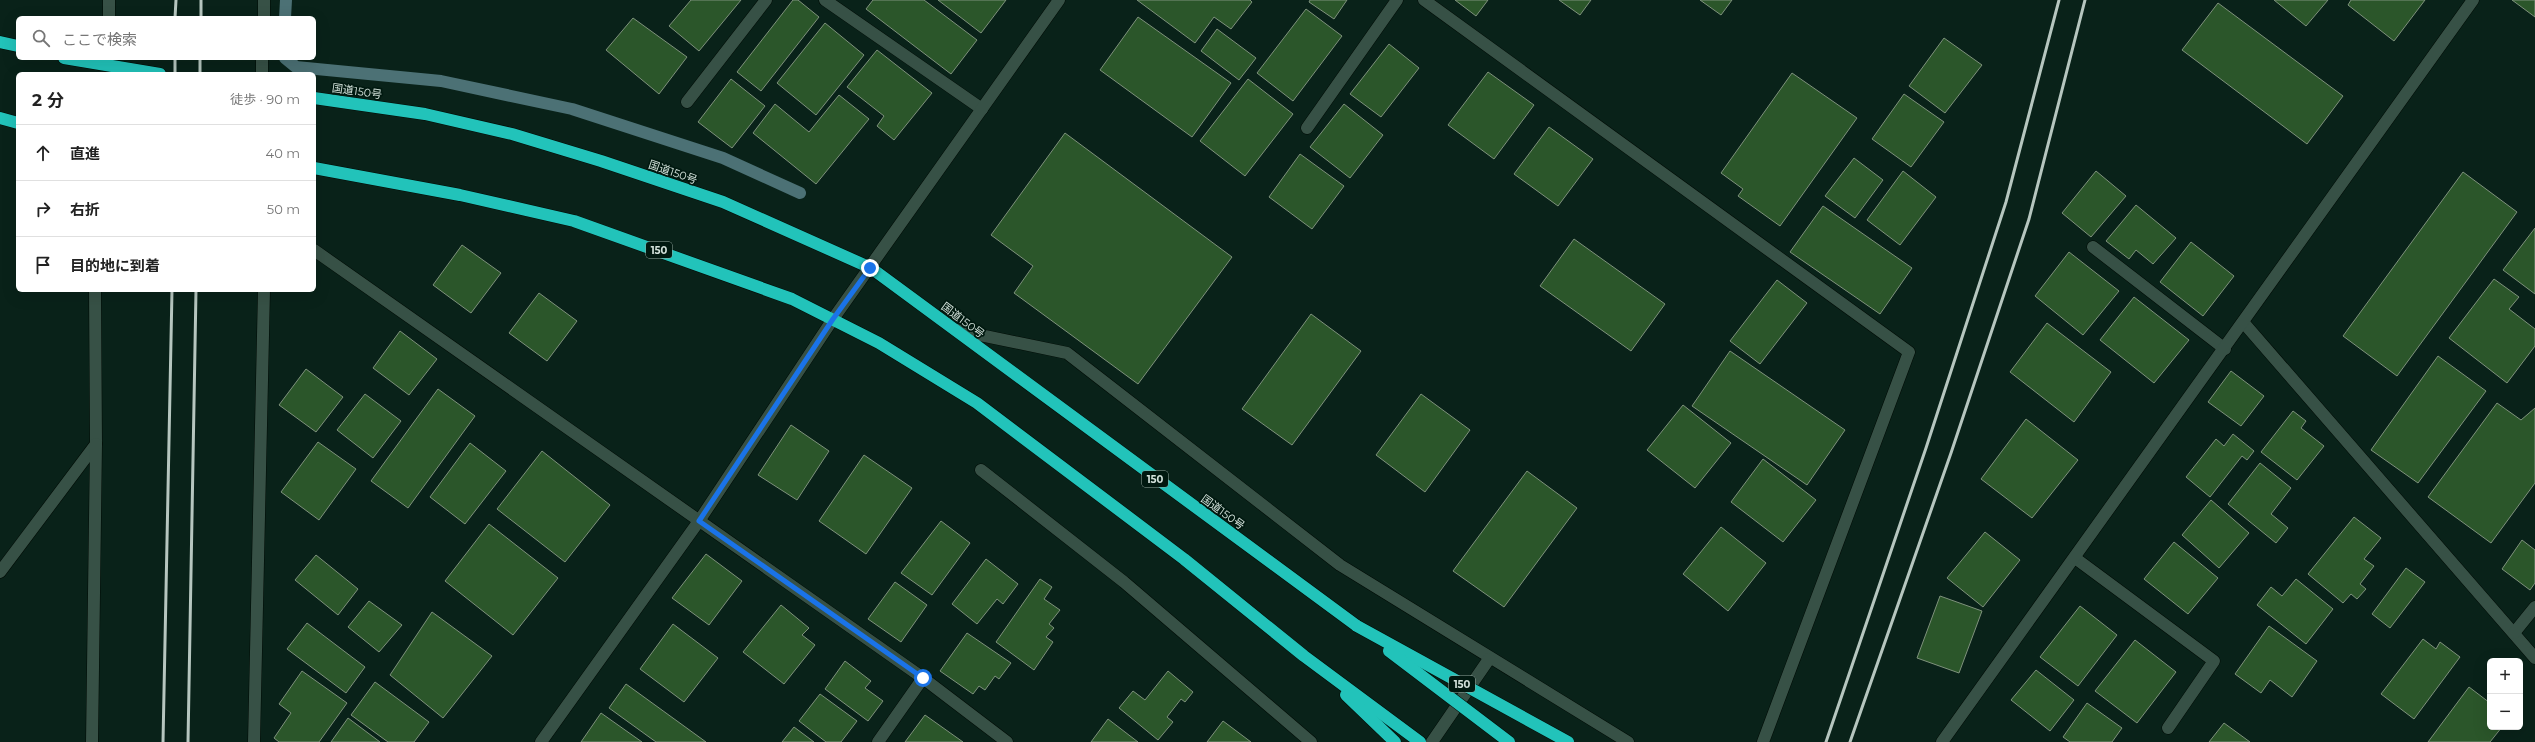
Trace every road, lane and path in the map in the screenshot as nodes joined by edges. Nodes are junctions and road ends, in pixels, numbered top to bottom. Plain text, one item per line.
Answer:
1 (109, 0) edge
2 (264, 0) edge
3 (766, 0) edge
4 (825, 0) edge
5 (1059, 0) edge
6 (1397, 0) edge
7 (1424, 0) edge
8 (2473, 0) edge
9 (109, 16) edge
10 (264, 16) edge
11 (0, 42) edge
12 (16, 46) edge
13 (86, 60) edge
14 (262, 60) edge
15 (108, 62) edge
16 (151, 72) edge
17 (262, 72) edge
18 (316, 98) edge
19 (687, 102) dead end
20 (982, 109) junction
21 (0, 118) edge
22 (16, 122) edge
23 (1307, 128) dead end
24 (316, 168) edge
25 (2093, 247) dead end
26 (316, 251) edge
27 (870, 268) junction
28 (95, 292) edge
29 (264, 292) edge
30 (833, 319) junction
31 (2244, 322) junction
32 (956, 330) junction
33 (2225, 349) junction
34 (96, 444) junction
35 (982, 470) dead end
36 (699, 521) junction
37 (2075, 558) junction
38 (0, 572) edge
39 (2535, 606) edge
40 (1357, 626) junction
41 (2514, 632) junction
42 (1304, 656) junction
43 (2535, 658) edge
44 (1489, 659) junction
45 (923, 678) junction
46 (2168, 728) dead end
47 (92, 742) edge
48 (254, 742) edge
49 (540, 742) edge
50 (878, 742) edge
51 (1007, 742) edge
52 (1311, 742) edge
53 (1395, 742) edge
54 (1420, 742) edge
55 (1432, 742) edge
56 (1509, 742) edge
57 (1568, 742) edge
58 (1628, 742) edge
59 (1762, 742) edge
60 (1942, 742) edge

1 - 9 street
2 - 10 street
3 - 19 street
4 - 20 street
5 - 20 street
6 - 23 street
7 - 59 street
8 - 31 street
11 - 12 highway
13 - 15 highway
14 - 17 street
15 - 16 highway
18 - 27 highway, 国道150号 / 150
20 - 27 street
21 - 22 highway
24 - 30 highway, 150
25 - 33 street
26 - 36 street
27 - 30 street
27 - 32 highway, 国道150号 / 150
28 - 34 street
29 - 48 street
30 - 36 street
30 - 42 highway, 150
31 - 33 street
31 - 41 street
32 - 40 highway, 国道150号 / 150
32 - 44 street
33 - 37 street
34 - 38 street
34 - 47 street
35 - 52 street
36 - 45 street
36 - 49 street
37 - 46 street
37 - 60 street
39 - 41 street
40 - 56 highway, 国道150号 / 150, bridge
40 - 57 highway, 150, bridge
41 - 43 street
42 - 53 highway, 150
42 - 54 highway, 150
44 - 55 street
44 - 58 street
45 - 50 street
45 - 51 street

